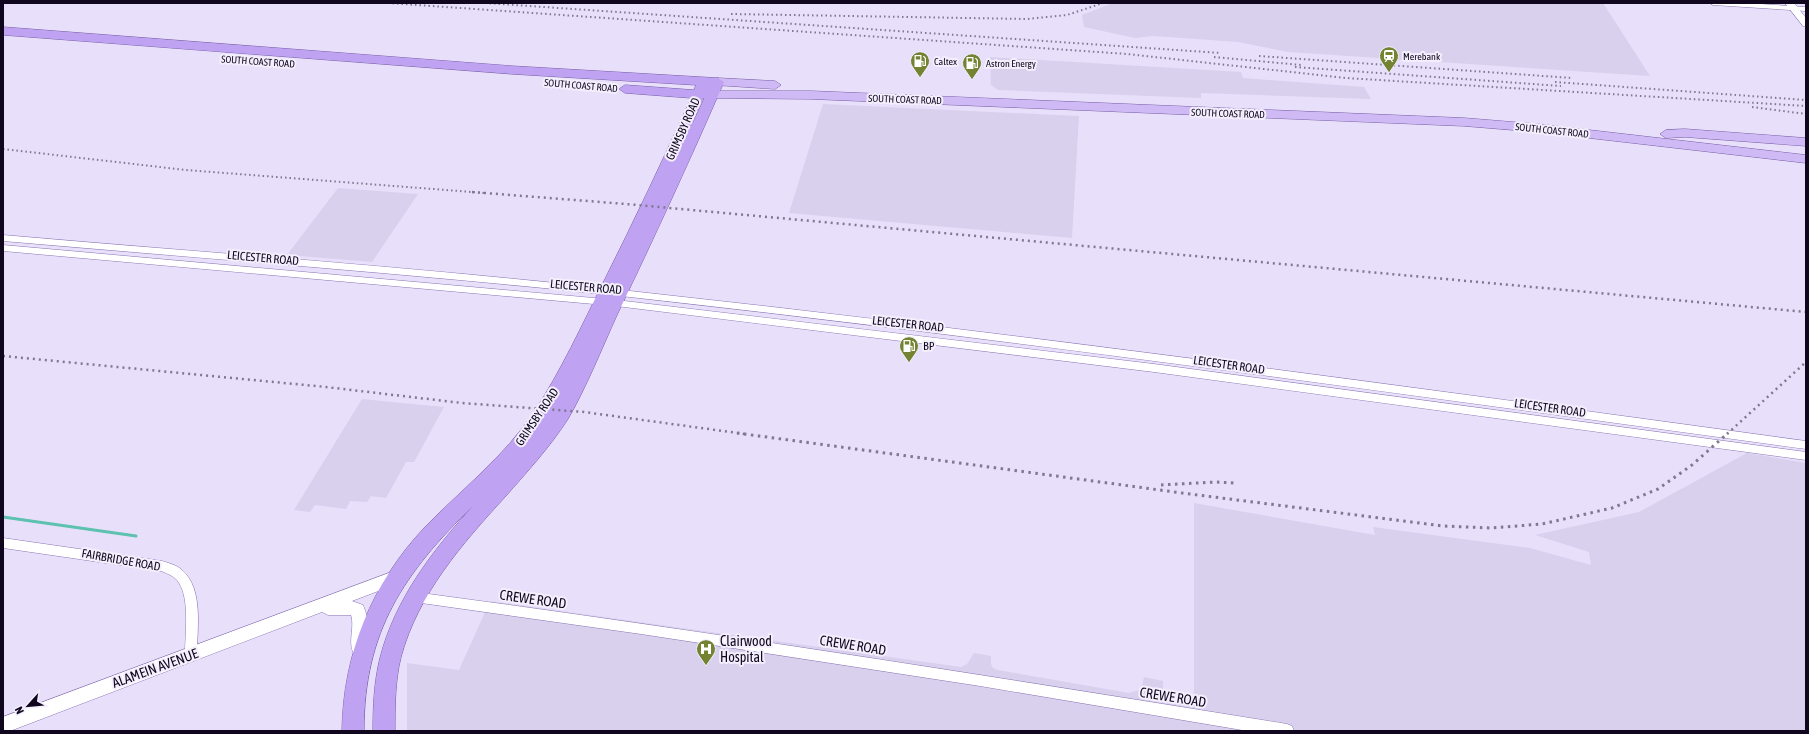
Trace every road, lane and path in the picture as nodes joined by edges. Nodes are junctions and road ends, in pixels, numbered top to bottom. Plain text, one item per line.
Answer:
1 (1713, 3) edge
2 (1720, 3) edge
3 (1800, 7) edge
4 (1806, 24) edge
5 (3, 31) edge
6 (60, 35) junction
7 (3, 40) edge
8 (49, 44) junction
9 (271, 52) junction
10 (260, 61) junction
11 (704, 82) junction
12 (718, 82) junction
13 (785, 90) junction
14 (698, 94) junction
15 (713, 95) junction
16 (1580, 129) junction
17 (1666, 134) junction
18 (1806, 142) edge
19 (1686, 146) junction
20 (1806, 151) edge
21 (1806, 159) edge
22 (1806, 166) edge
23 (3, 238) edge
24 (3, 248) edge
25 (120, 249) junction
26 (111, 258) junction
27 (480, 279) junction
28 (474, 290) junction
29 (611, 297) junction
30 (1438, 394) junction
31 (1440, 406) junction
32 (536, 436) junction
33 (1806, 445) edge
34 (1806, 456) edge
35 (3, 543) edge
36 (397, 577) junction
37 (414, 597) junction
38 (308, 611) junction
39 (191, 655) junction
40 (358, 669) junction
41 (3, 725) edge
42 (353, 731) edge
43 (384, 731) edge
44 (1287, 731) edge

1 - 2 street
2 - 3 street
3 - 4 street
5 - 6 highway, SOUTH COAST ROAD
6 - 8 highway
6 - 9 highway, SOUTH COAST ROAD
7 - 8 highway, SOUTH COAST ROAD
8 - 10 highway, SOUTH COAST ROAD
9 - 10 highway
9 - 11 highway, SOUTH COAST ROAD
10 - 14 highway, SOUTH COAST ROAD
11 - 12 highway, SOUTH COAST ROAD
11 - 14 highway, GRIMSBY ROAD
12 - 13 main road, SOUTH COAST ROAD
12 - 15 highway, GRIMSBY ROAD
13 - 15 main road, SOUTH COAST ROAD
13 - 16 main road, SOUTH COAST ROAD
14 - 15 highway, SOUTH COAST ROAD
14 - 29 highway, GRIMSBY ROAD
15 - 29 highway, GRIMSBY ROAD
16 - 17 main road, SOUTH COAST ROAD
16 - 19 main road, SOUTH COAST ROAD
17 - 18 main road
17 - 20 main road, SOUTH COAST ROAD
19 - 21 main road, SOUTH COAST ROAD
19 - 22 main road
23 - 25 street, LEICESTER ROAD
24 - 26 street, LEICESTER ROAD
25 - 26 street
25 - 27 street, LEICESTER ROAD
26 - 28 street, LEICESTER ROAD
27 - 28 street
27 - 29 street, LEICESTER ROAD
28 - 29 street, LEICESTER ROAD
29 - 30 street, LEICESTER ROAD
29 - 31 street, LEICESTER ROAD
29 - 32 highway, GRIMSBY ROAD
30 - 31 street
30 - 33 street, LEICESTER ROAD
31 - 34 street, LEICESTER ROAD
32 - 36 highway, GRIMSBY ROAD
32 - 37 highway, GRIMSBY ROAD
35 - 39 street, FAIRBRIDGE ROAD
36 - 38 street, ALAMEIN AVENUE
36 - 40 highway, GRIMSBY ROAD
37 - 43 highway, GRIMSBY ROAD
37 - 44 street, CREWE ROAD
38 - 39 street, ALAMEIN AVENUE
38 - 40 street, ALAMEIN AVENUE
39 - 41 street, ALAMEIN AVENUE
40 - 42 highway, GRIMSBY ROAD

